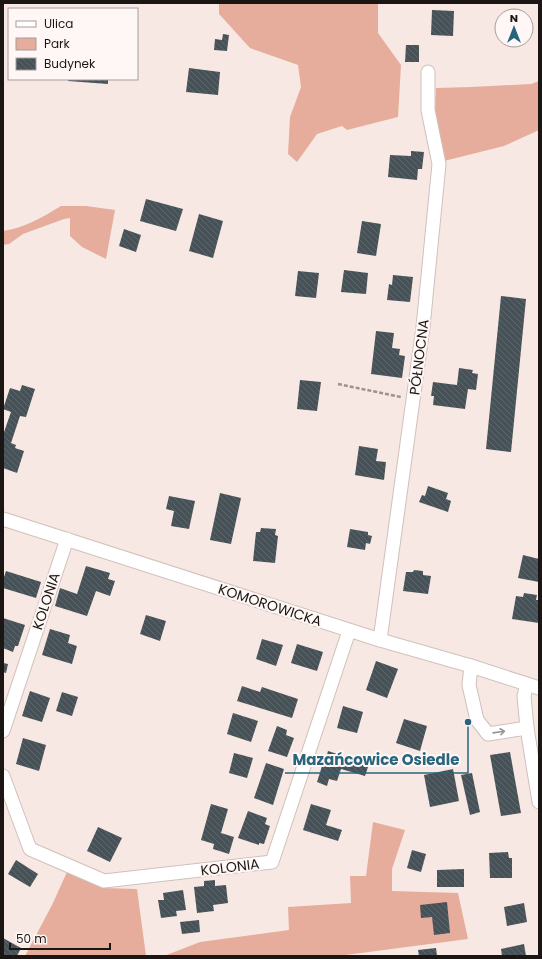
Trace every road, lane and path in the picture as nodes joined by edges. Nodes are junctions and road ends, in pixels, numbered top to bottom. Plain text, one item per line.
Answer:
1 (428, 72) dead end
2 (338, 384) dead end
3 (413, 399) junction
4 (3, 519) edge
5 (67, 540) junction
6 (349, 630) junction
7 (380, 640) junction
8 (471, 666) junction
9 (533, 686) edge
10 (527, 728) junction
11 (3, 732) edge
12 (3, 776) edge
13 (539, 802) edge

1 - 3 street, PÓŁNOCNA
2 - 3 path
3 - 7 street, PÓŁNOCNA
4 - 5 street, KOMOROWICKA
5 - 6 street, KOMOROWICKA
5 - 11 street, KOLONIA
6 - 7 street, KOMOROWICKA
6 - 12 street, KOLONIA
7 - 8 street, KOMOROWICKA
8 - 9 street, KOMOROWICKA
8 -> 10 street
9 - 10 street
10 - 13 street

